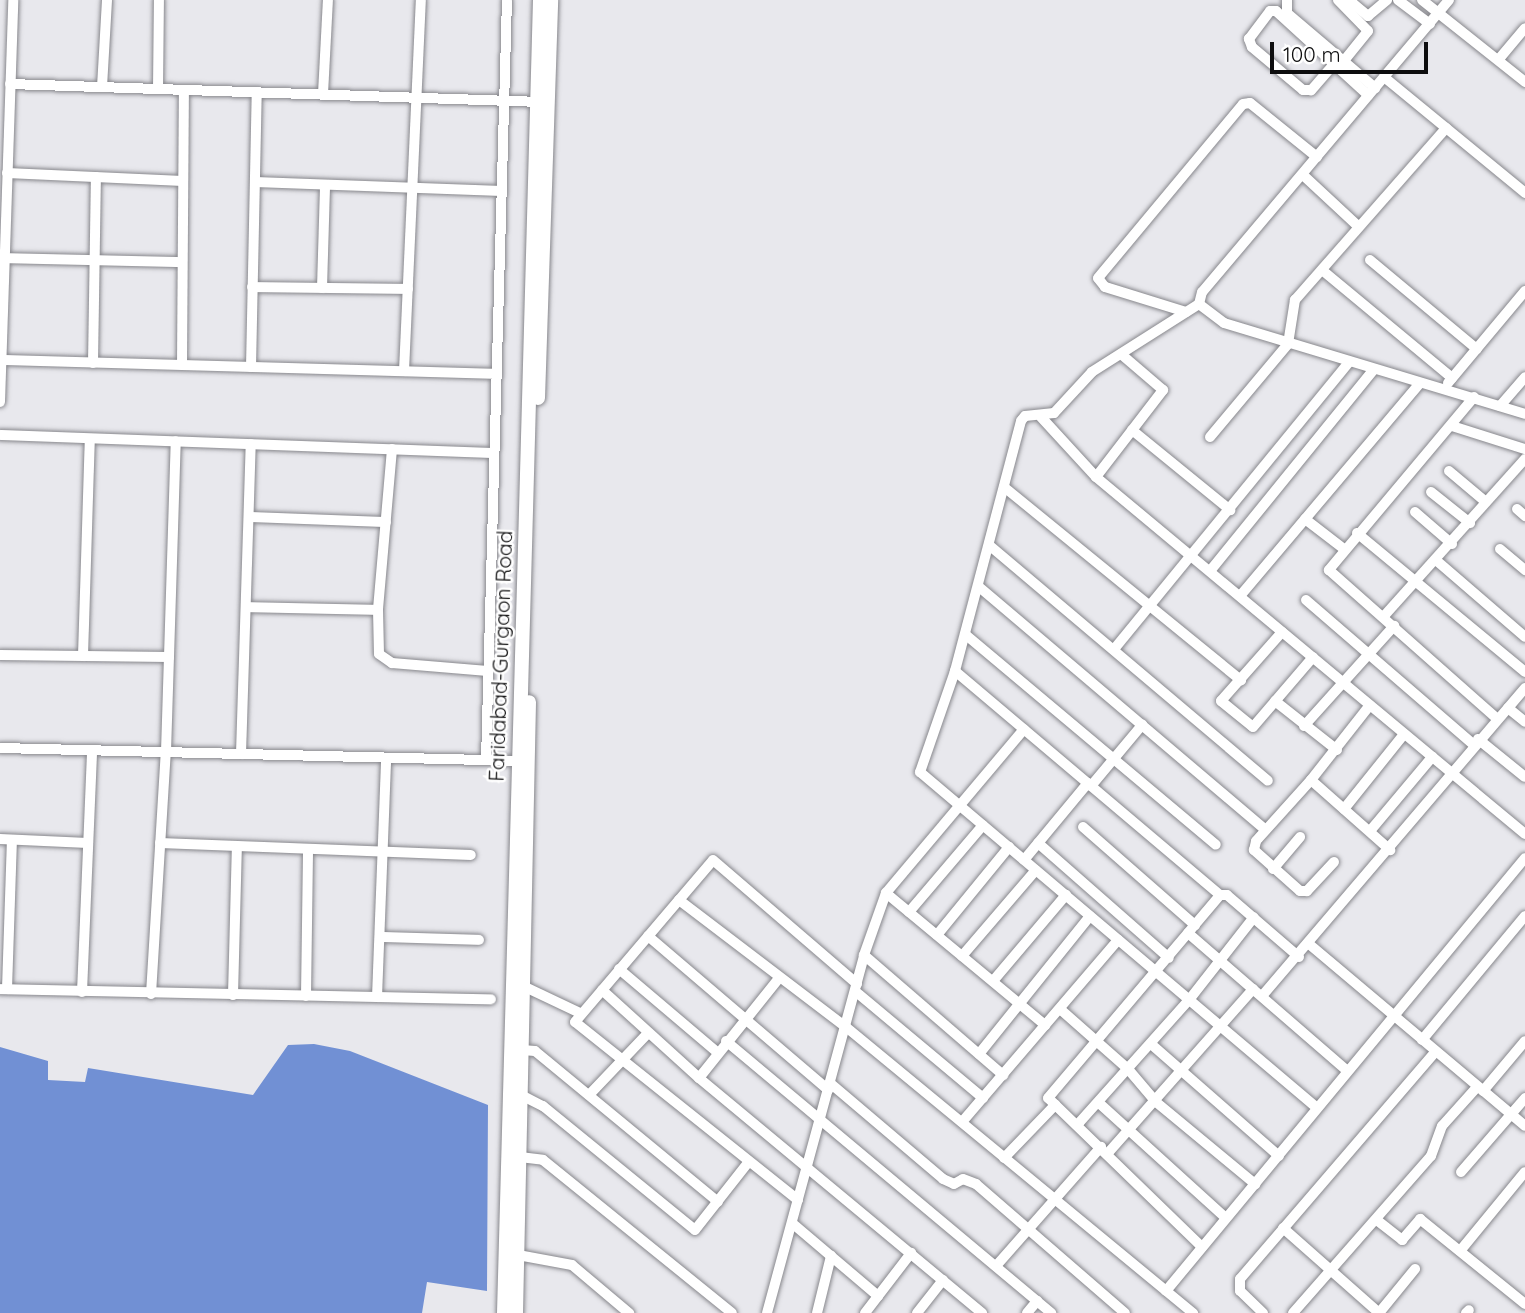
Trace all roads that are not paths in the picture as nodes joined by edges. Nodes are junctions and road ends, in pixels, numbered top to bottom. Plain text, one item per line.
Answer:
1 (13, 0) edge
2 (107, 0) edge
3 (159, 0) edge
4 (328, 0) edge
5 (421, 0) edge
6 (507, 0) edge
7 (540, 0) edge
8 (551, 0) edge
9 (1287, 0) edge
10 (1338, 0) edge
11 (1349, 0) edge
12 (1387, 0) edge
13 (1398, 0) edge
14 (1422, 0) edge
15 (1450, 0) edge
16 (1440, 12) junction
17 (1430, 24) junction
18 (1525, 28) edge
19 (1499, 59) junction
20 (1339, 63) junction
21 (1384, 77) junction
22 (1525, 82) edge
23 (10, 84) junction
24 (102, 87) junction
25 (158, 89) junction
26 (184, 90) junction
27 (257, 92) junction
28 (1372, 92) junction
29 (323, 94) junction
30 (416, 97) junction
31 (504, 100) junction
32 (542, 102) junction
33 (1446, 128) junction
34 (1317, 157) junction
35 (7, 173) junction
36 (1303, 174) junction
37 (96, 177) junction
38 (183, 181) junction
39 (255, 182) junction
40 (325, 185) junction
41 (413, 188) junction
42 (502, 191) junction
43 (1525, 193) edge
44 (1359, 227) junction
45 (5, 258) junction
46 (95, 260) junction
47 (1370, 260) dead end
48 (182, 262) junction
49 (1322, 270) junction
50 (253, 287) junction
51 (321, 288) junction
52 (408, 289) junction
53 (1525, 291) edge
54 (1199, 304) junction
55 (1, 306) edge
56 (1186, 312) junction
57 (1289, 344) junction
58 (1477, 349) junction
59 (1121, 354) junction
60 (1, 360) edge
61 (1349, 362) junction
62 (93, 363) junction
63 (182, 365) junction
64 (251, 367) junction
65 (1374, 369) junction
66 (404, 371) junction
67 (496, 374) junction
68 (1525, 377) edge
69 (1452, 378) junction
70 (1420, 383) junction
71 (1443, 390) junction
72 (1474, 397) junction
73 (0, 402) edge
74 (1500, 406) junction
75 (1525, 414) edge
76 (1041, 417) junction
77 (1452, 426) junction
78 (1132, 430) junction
79 (0, 435) edge
80 (1210, 437) dead end
81 (90, 439) junction
82 (176, 442) junction
83 (251, 444) junction
84 (392, 449) junction
85 (1525, 449) edge
86 (494, 453) junction
87 (1525, 459) edge
88 (1449, 471) dead end
89 (1096, 477) junction
90 (1004, 487) junction
91 (1431, 492) dead end
92 (1486, 502) junction
93 (1230, 510) junction
94 (1415, 512) dead end
95 (249, 517) junction
96 (1305, 519) junction
97 (386, 522) junction
98 (1470, 523) junction
99 (1357, 533) junction
100 (1452, 544) junction
101 (989, 545) junction
102 (1343, 549) junction
103 (1500, 549) dead end
104 (1192, 557) junction
105 (1437, 561) junction
106 (1525, 570) edge
107 (1210, 571) junction
108 (1416, 581) junction
109 (978, 586) junction
110 (1240, 596) junction
111 (1306, 600) dead end
112 (1151, 606) junction
113 (246, 607) junction
114 (378, 610) junction
115 (1384, 616) junction
116 (1394, 626) junction
117 (1282, 632) junction
118 (965, 635) junction
119 (1525, 637) edge
120 (1115, 648) junction
121 (1370, 654) junction
122 (0, 655) edge
123 (83, 656) junction
124 (169, 657) junction
125 (1313, 657) junction
126 (488, 671) junction
127 (956, 671) junction
128 (1525, 672) edge
129 (1241, 680) junction
130 (1341, 681) junction
131 (1525, 688) edge
132 (1275, 701) junction
133 (1370, 705) junction
134 (1508, 708) junction
135 (1496, 718) junction
136 (1525, 722) edge
137 (1142, 725) junction
138 (1304, 726) junction
139 (1024, 729) junction
140 (1404, 734) junction
141 (1475, 741) junction
142 (0, 748) edge
143 (92, 750) junction
144 (1337, 750) junction
145 (166, 752) junction
146 (241, 754) junction
147 (1432, 757) junction
148 (386, 758) junction
149 (1114, 759) junction
150 (486, 760) junction
151 (523, 761) junction
152 (1454, 774) junction
153 (1525, 776) edge
154 (1311, 780) junction
155 (1268, 781) dead end
156 (1089, 785) junction
157 (957, 803) junction
158 (1344, 809) junction
159 (983, 825) junction
160 (1083, 827) dead end
161 (1266, 830) junction
162 (1370, 831) junction
163 (1525, 834) edge
164 (1300, 837) dead end
165 (0, 839) edge
166 (12, 840) junction
167 (88, 843) junction
168 (160, 843) junction
169 (1038, 843) junction
170 (1216, 845) dead end
171 (237, 846) junction
172 (1009, 847) junction
173 (309, 849) junction
174 (1390, 850) junction
175 (383, 851) junction
176 (471, 855) dead end
177 (1525, 858) edge
178 (1024, 860) junction
179 (1334, 862) dead end
180 (1273, 869) junction
181 (1036, 870) junction
182 (886, 892) junction
183 (1066, 895) junction
184 (1220, 895) junction
185 (679, 900) junction
186 (909, 912) junction
187 (1090, 916) junction
188 (1525, 916) edge
189 (1254, 917) junction
190 (1191, 929) junction
191 (937, 935) junction
192 (648, 936) junction
193 (380, 937) junction
194 (478, 940) dead end
195 (1118, 940) junction
196 (1309, 944) junction
197 (864, 955) junction
198 (962, 956) junction
199 (1298, 957) junction
200 (1168, 958) junction
201 (1220, 961) junction
202 (619, 969) junction
203 (1157, 973) junction
204 (779, 978) junction
205 (993, 981) junction
206 (856, 988) junction
207 (4, 989) edge
208 (602, 990) junction
209 (82, 992) junction
210 (1257, 993) junction
211 (151, 994) junction
212 (233, 995) junction
213 (519, 995) junction
214 (306, 996) junction
215 (377, 997) junction
216 (491, 999) dead end
217 (1189, 1000) junction
218 (1021, 1004) junction
219 (1060, 1009) junction
220 (580, 1013) junction
221 (744, 1017) junction
222 (1397, 1018) junction
223 (1045, 1025) junction
224 (846, 1027) junction
225 (1222, 1028) junction
226 (648, 1033) junction
227 (1096, 1038) junction
228 (1422, 1040) junction
229 (726, 1041) junction
230 (1525, 1041) edge
231 (1151, 1044) junction
232 (522, 1050) junction
233 (717, 1052) junction
234 (1435, 1052) junction
235 (979, 1054) junction
236 (623, 1060) junction
237 (1128, 1069) junction
238 (1346, 1070) junction
239 (1182, 1072) junction
240 (1003, 1075) junction
241 (699, 1078) junction
242 (829, 1087) junction
243 (1480, 1089) junction
244 (521, 1095) junction
245 (589, 1095) junction
246 (983, 1098) junction
247 (1525, 1098) edge
248 (1156, 1102) junction
249 (1099, 1103) junction
250 (1055, 1105) junction
251 (1317, 1108) junction
252 (1511, 1115) junction
253 (820, 1119) junction
254 (962, 1122) junction
255 (1078, 1124) junction
256 (1525, 1126) edge
257 (1130, 1132) junction
258 (1105, 1150) junction
259 (1279, 1156) junction
260 (520, 1157) junction
261 (1004, 1157) junction
262 (747, 1164) junction
263 (808, 1165) junction
264 (1461, 1172) dead end
265 (1525, 1172) edge
266 (1255, 1184) junction
267 (1055, 1199) junction
268 (798, 1200) junction
269 (718, 1202) junction
270 (1226, 1218) junction
271 (1378, 1221) junction
272 (792, 1223) junction
273 (1283, 1228) junction
274 (1028, 1229) junction
275 (1202, 1248) junction
276 (1460, 1251) junction
277 (911, 1253) junction
278 (518, 1255) junction
279 (831, 1256) junction
280 (996, 1266) junction
281 (1415, 1269) dead end
282 (1329, 1270) junction
283 (943, 1280) junction
284 (1166, 1291) junction
285 (878, 1296) junction
286 (1037, 1301) junction
287 (1525, 1304) edge
288 (516, 1311) edge
289 (977, 1311) edge
290 (629, 1313) edge
291 (732, 1313) edge
292 (767, 1313) edge
293 (817, 1313) edge
294 (865, 1313) edge
295 (917, 1313) edge
296 (1027, 1313) edge
297 (1051, 1313) edge
298 (1125, 1313) edge
299 (1193, 1313) edge
300 (1263, 1313) edge
301 (1293, 1313) edge

1 - 23 street
2 - 24 street
3 - 25 street
4 - 29 street
5 - 30 street
6 - 31 street
7 - 32 main road, Faridabad-Gurgaon Road
8 - 32 main road, Faridabad-Gurgaon Road
9 - 20 street
10 - 20 street
11 - 12 street
13 - 17 street
14 - 16 street
15 - 16 street
16 - 17 street
16 - 19 street
17 - 21 street
18 - 19 street
19 - 22 street
20 - 20 street
20 - 28 street
21 - 28 street
21 - 33 street
23 - 24 street
23 - 35 street
24 - 25 street
25 - 26 street
26 - 27 street
26 - 38 street
27 - 29 street
27 - 39 street
28 - 34 street
29 - 30 street
30 - 31 street
30 - 41 street
31 - 32 street
31 - 42 street
32 - 151 main road, Faridabad-Gurgaon Road
33 - 43 street
33 - 44 street
34 - 36 street
34 - 56 street
35 - 37 street
35 - 45 street
36 - 44 street
36 - 54 street
37 - 38 street
37 - 46 street
38 - 48 street
39 - 40 street
39 - 50 street
40 - 41 street
40 - 51 street
41 - 42 street
41 - 52 street
42 - 67 street
44 - 49 street
45 - 46 street
45 - 55 street
46 - 48 street
46 - 62 street
47 - 58 street
48 - 63 street
49 - 57 street
49 - 69 street
50 - 51 street
50 - 64 street
51 - 52 street
52 - 66 street
53 - 58 street
54 - 56 street
54 - 57 street
55 - 60 street
56 - 59 street
57 - 61 street
57 - 80 street
58 - 69 street
59 - 76 street
59 - 78 street
60 - 62 street
60 - 73 street
61 - 65 street
61 - 93 street
62 - 63 street
63 - 64 street
64 - 66 street
65 - 70 street
65 - 107 street
66 - 67 street
67 - 86 street
68 - 74 street
69 - 71 street
70 - 71 street
70 - 96 street
71 - 72 street
72 - 74 street
72 - 77 street
74 - 75 street
76 - 89 street
76 - 90 street
77 - 85 street
77 - 99 street
78 - 89 street
78 - 93 street
79 - 81 street
81 - 82 street
81 - 123 street
82 - 83 street
82 - 124 street
83 - 84 street
83 - 95 street
84 - 86 street
84 - 97 street
86 - 126 street
87 - 92 street
88 - 92 street
89 - 104 street
90 - 101 street
90 - 112 street
91 - 98 street
92 - 98 street
93 - 104 street
94 - 100 street
95 - 97 street
95 - 113 street
96 - 102 street
96 - 110 street
97 - 114 street
98 - 100 street
99 - 102 street
99 - 108 street
100 - 105 street
101 - 109 street
101 - 120 street
102 - 115 street
103 - 106 street
104 - 107 street
104 - 112 street
105 - 108 street
105 - 119 street
107 - 110 street
108 - 115 street
108 - 128 street
109 - 118 street
109 - 137 street
110 - 117 street
111 - 121 street
112 - 120 street
112 - 129 street
113 - 114 street
113 - 146 street
114 - 126 street
115 - 116 street
116 - 121 street
116 - 135 street
117 - 125 street
117 - 129 street
118 - 127 street
118 - 149 street
120 - 155 street
121 - 130 street
121 - 141 street
122 - 123 street
123 - 124 street
124 - 145 street
125 - 130 street
125 - 132 street
126 - 150 street
127 - 139 street
127 - 157 street
129 - 132 street
130 - 133 street
130 - 138 street
131 - 134 street
132 - 138 street
133 - 140 street
133 - 144 street
134 - 135 street
134 - 136 street
135 - 141 street
137 - 149 street
137 - 161 street
138 - 144 street
139 - 156 street
139 - 157 street
140 - 147 street
140 - 158 street
141 - 152 street
141 - 153 street
142 - 143 street
143 - 145 street
143 - 167 street
144 - 154 street
145 - 146 street
145 - 168 street
146 - 148 street
147 - 152 street
147 - 162 street
148 - 150 street
148 - 175 street
149 - 156 street
149 - 170 street
150 - 151 street
151 - 213 main road, Faridabad-Gurgaon Road
152 - 163 street
152 - 174 street
154 - 158 street
154 - 161 street
156 - 169 street
156 - 184 street
157 - 159 street
157 - 182 street
158 - 162 street
159 - 172 street
159 - 186 street
160 - 190 street
161 - 180 street
162 - 174 street
164 - 180 street
165 - 166 street
166 - 167 street
166 - 207 street
167 - 209 street
168 - 171 street
168 - 211 street
169 - 178 street
169 - 200 street
171 - 173 street
171 - 212 street
172 - 178 street
172 - 191 street
173 - 175 street
173 - 214 street
174 - 196 street
175 - 176 street
175 - 193 street
177 - 222 street
178 - 181 street
179 - 180 street
181 - 183 street
181 - 198 street
182 - 186 street
182 - 197 street
183 - 187 street
183 - 205 street
184 - 189 street
184 - 190 street
185 - 192 street
185 - 204 street
185 - 206 street
186 - 191 street
187 - 195 street
187 - 218 street
188 - 228 street
189 - 199 street
189 - 201 street
190 - 200 street
190 - 201 street
191 - 198 street
192 - 202 street
192 - 221 street
193 - 194 street
193 - 215 street
195 - 203 street
195 - 219 street
196 - 199 street
196 - 222 street
197 - 206 street
197 - 235 street
198 - 205 street
199 - 210 street
200 - 203 street
201 - 210 street
201 - 217 street
202 - 208 street
202 - 233 street
203 - 217 street
203 - 227 street
204 - 221 street
204 - 224 street
205 - 218 street
206 - 224 street
206 - 246 street
207 - 209 street
208 - 220 street
208 - 226 street
209 - 211 street
210 - 225 street
210 - 238 street
211 - 212 street
212 - 214 street
213 - 220 street
213 - 232 main road, Faridabad-Gurgaon Road
213 - 288 main road, Faridabad-Gurgaon Road
214 - 215 street
215 - 216 street
217 - 225 street
217 - 231 street
218 - 223 street
218 - 235 street
219 - 223 street
219 - 227 street
220 - 236 street
221 - 229 street
221 - 242 street
222 - 228 street
222 - 238 street
223 - 240 street
224 - 242 street
224 - 254 street
225 - 239 street
225 - 251 street
226 - 236 street
226 - 241 street
227 - 237 street
227 - 250 street
228 - 234 street
229 - 233 street
229 - 253 street
230 - 243 street
231 - 237 street
231 - 239 street
232 - 244 main road, Faridabad-Gurgaon Road
232 - 245 street
233 - 241 street
234 - 243 street
234 - 273 street
235 - 240 street
236 - 245 street
236 - 262 street
237 - 248 street
237 - 249 street
238 - 251 street
239 - 248 street
239 - 259 street
240 - 246 street
241 - 263 street
242 - 253 street
242 - 274 street
243 - 252 street
243 - 271 street
244 - 260 main road, Faridabad-Gurgaon Road
244 - 269 street
245 - 269 street
246 - 254 street
247 - 252 street
248 - 257 street
248 - 266 street
249 - 255 street
249 - 257 street
250 - 255 street
250 - 261 street
251 - 259 street
252 - 256 street
252 - 264 street
253 - 263 street
253 - 280 street
254 - 261 street
255 - 258 street
257 - 258 street
257 - 270 street
258 - 267 street
258 - 275 street
259 - 266 street
260 - 278 main road, Faridabad-Gurgaon Road
260 - 291 street
261 - 267 street
262 - 268 street
262 - 269 street
263 - 268 street
263 - 277 street
265 - 276 street
266 - 270 street
267 - 274 street
267 - 284 street
268 - 272 street
270 - 275 street
271 - 276 street
271 - 282 street
272 - 279 street
272 - 292 street
273 - 282 street
273 - 300 street
274 - 280 street
274 - 298 street
275 - 284 street
276 - 287 street
277 - 283 street
277 - 285 street
278 - 288 main road, Faridabad-Gurgaon Road
278 - 290 street
279 - 285 street
279 - 293 street
280 - 286 street
281 - 282 street
282 - 301 street
283 - 289 street
283 - 295 street
284 - 299 street
285 - 294 street
286 - 296 street
286 - 297 street

